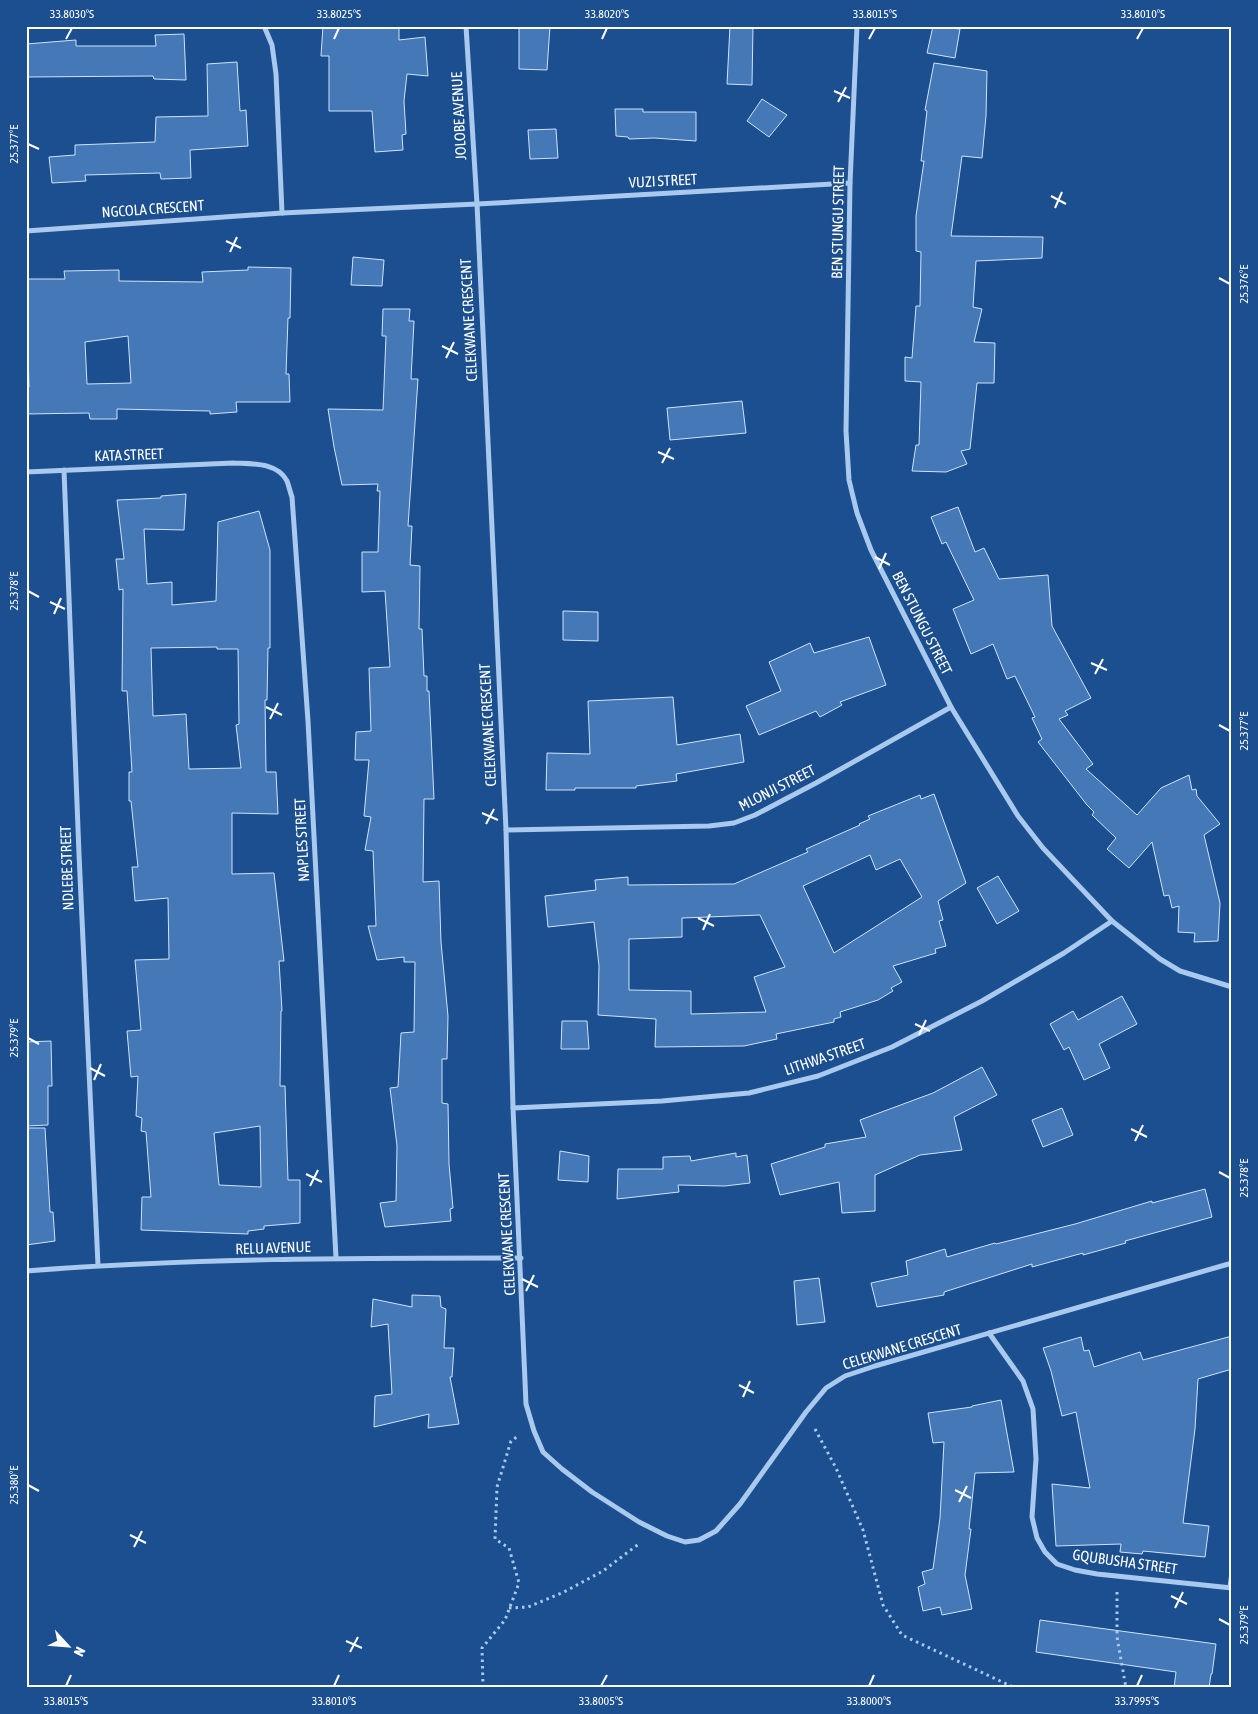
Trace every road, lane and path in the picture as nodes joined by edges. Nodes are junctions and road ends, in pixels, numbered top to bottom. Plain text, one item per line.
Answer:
1 (264, 26) edge
2 (466, 26) edge
3 (857, 26) edge
4 (850, 183) junction
5 (476, 204) junction
6 (282, 213) junction
7 (26, 231) edge
8 (233, 463) joint
9 (64, 470) junction
10 (26, 472) edge
11 (951, 707) junction
12 (506, 830) junction
13 (1112, 921) junction
14 (1232, 987) edge
15 (513, 1108) junction
16 (336, 1258) junction
17 (521, 1258) junction
18 (1232, 1263) edge
19 (98, 1265) junction
20 (26, 1271) edge
21 (989, 1333) junction
22 (806, 1412) junction
23 (533, 1427) junction
24 (663, 1534) junction
25 (1232, 1572) edge
26 (1117, 1577) junction
27 (1231, 1588) edge
28 (509, 1608) junction
29 (484, 1688) edge
30 (1015, 1688) edge
31 (1126, 1688) edge

1 - 6 street
2 - 5 street, JOLOBE AVENUE
3 - 4 street, BEN STUNGU STREET
4 - 5 street, VUZI STREET
4 - 11 street, BEN STUNGU STREET
5 - 6 street, NGCOLA CRESCENT
5 - 12 street, CELEKWANE CRESCENT
6 - 7 street, NGCOLA CRESCENT
8 - 9 street, KATA STREET
8 - 16 street, NAPLES STREET
9 - 10 street, KATA STREET
9 - 19 street, NDLEBE STREET
11 - 12 street, MLONJI STREET
11 - 13 street, BEN STUNGU STREET
12 - 15 street, CELEKWANE CRESCENT
13 - 14 street, BEN STUNGU STREET
13 - 15 street, LITHWA STREET
15 - 17 street, CELEKWANE CRESCENT
16 - 17 street, RELU AVENUE
16 - 19 street, RELU AVENUE
17 - 23 street, CELEKWANE CRESCENT
18 - 21 street, CELEKWANE CRESCENT
19 - 20 street, RELU AVENUE
21 - 22 street, CELEKWANE CRESCENT
21 - 26 street, GQUBUSHA STREET
22 - 24 street, CELEKWANE CRESCENT
22 - 30 path
23 - 24 street, CELEKWANE CRESCENT
23 - 28 path
24 - 28 path
25 - 27 street
26 - 27 street, GQUBUSHA STREET
26 - 31 path
28 - 29 path

